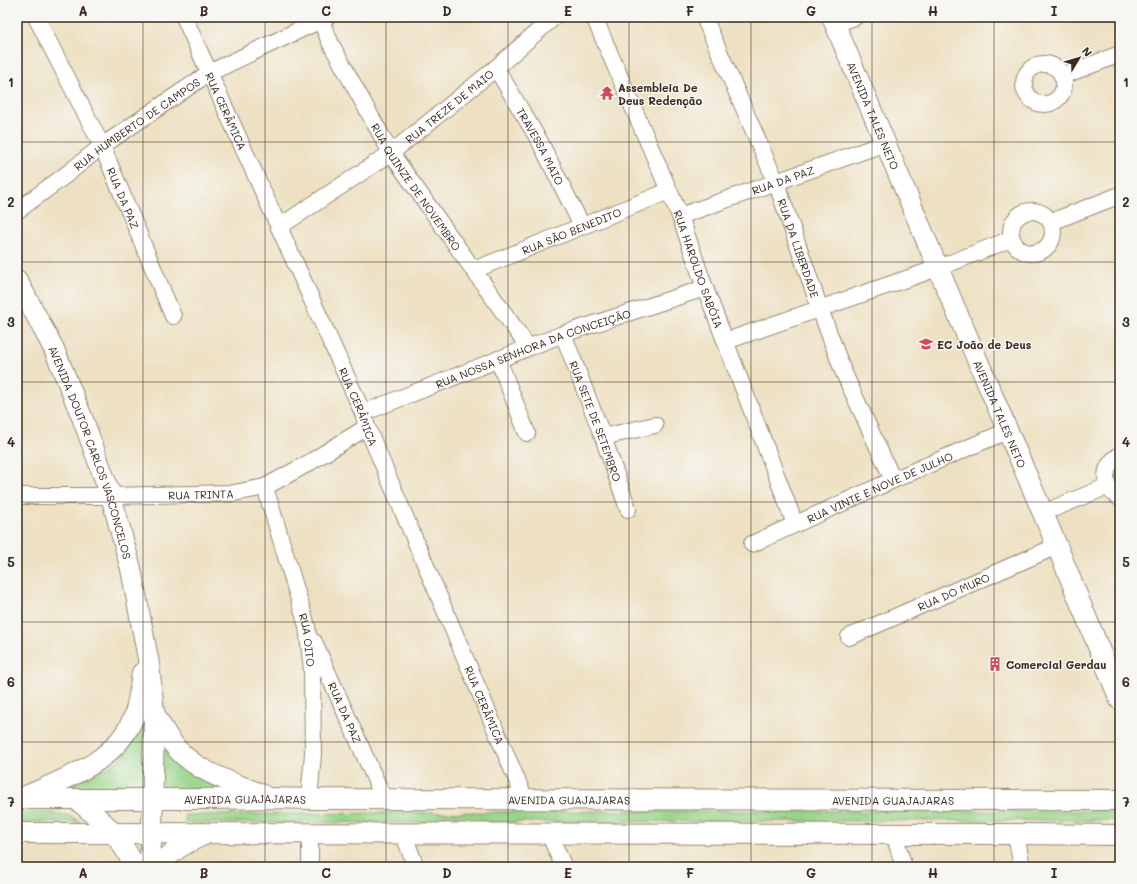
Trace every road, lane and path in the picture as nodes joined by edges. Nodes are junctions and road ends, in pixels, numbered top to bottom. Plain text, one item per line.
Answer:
1 (36, 17) edge
2 (184, 17) edge
3 (554, 17) edge
4 (594, 17) edge
5 (704, 17) edge
6 (855, 17) edge
7 (322, 18) edge
8 (834, 20) edge
9 (1120, 54) edge
10 (496, 68) junction
11 (209, 73) junction
12 (1062, 76) dead end
13 (886, 143) junction
14 (102, 146) junction
15 (391, 153) junction
16 (776, 182) junction
17 (669, 191) junction
18 (1120, 195) edge
19 (17, 211) edge
20 (680, 216) junction
21 (1051, 222) junction
22 (582, 226) junction
23 (279, 227) junction
24 (1011, 239) junction
25 (938, 268) junction
26 (474, 270) junction
27 (17, 280) edge
28 (705, 288) junction
29 (820, 309) junction
30 (173, 316) dead end
31 (563, 334) junction
32 (726, 341) junction
33 (528, 347) junction
34 (498, 359) junction
35 (365, 420) junction
36 (655, 425) dead end
37 (1007, 431) junction
38 (527, 433) dead end
39 (603, 437) junction
40 (1120, 455) edge
41 (892, 480) junction
42 (1108, 486) junction
43 (265, 487) junction
44 (17, 496) edge
45 (111, 496) junction
46 (1120, 498) edge
47 (628, 509) dead end
48 (1043, 513) junction
49 (795, 524) junction
50 (752, 544) dead end
51 (1057, 546) junction
52 (307, 626) junction
53 (143, 633) junction
54 (849, 637) dead end
55 (1120, 700) edge
56 (154, 712) junction
57 (270, 798) junction
58 (18, 799) edge
59 (76, 799) junction
60 (153, 799) junction
61 (309, 799) junction
62 (384, 799) junction
63 (525, 799) junction
64 (1120, 800) edge
65 (17, 833) edge
66 (114, 833) junction
67 (152, 833) junction
68 (207, 833) junction
69 (310, 833) junction
70 (404, 833) junction
71 (549, 834) junction
72 (894, 834) junction
73 (1016, 834) junction
74 (1120, 835) edge
75 (135, 867) edge
76 (149, 867) edge
77 (160, 867) edge
78 (310, 867) edge
79 (416, 867) edge
80 (564, 867) edge
81 (904, 867) edge
82 (1022, 867) edge

1 - 14 street, RUA DA PAZ
2 - 11 street, RUA CERÂMICA
3 - 10 street, RUA TREZE DE MAIO
4 - 17 street, RUA HAROLDO SABÓIA
5 - 16 street, RUA DA LIBERDADE
6 - 8 street
7 - 11 street, RUA HUMBERTO DE CAMPOS
7 - 15 street, RUA QUINZE DE NOVEMBRO
8 - 13 main road, AVENIDA TALES NETO
9 - 12 street
10 - 15 street, RUA TREZE DE MAIO
10 - 22 street, TRAVESSA MAIO
11 - 14 street, RUA HUMBERTO DE CAMPOS
11 - 23 street, RUA CERÂMICA
13 - 16 street, RUA DA PAZ
13 - 25 main road, AVENIDA TALES NETO
14 - 19 street, RUA HUMBERTO DE CAMPOS
14 - 30 street, RUA DA PAZ
15 - 23 street, RUA TREZE DE MAIO
15 - 26 street, RUA QUINZE DE NOVEMBRO
16 - 20 street, RUA DA PAZ
16 - 29 street, RUA DA LIBERDADE
17 - 20 street, RUA HAROLDO SABÓIA
17 - 22 street, RUA SÃO BENEDITO
18 - 21 street
20 - 28 street, RUA HAROLDO SABÓIA
21 - 24 street
21 - 24 street
22 - 26 street, RUA SÃO BENEDITO
23 - 35 street, RUA CERÂMICA
24 - 25 street
25 - 29 street
25 - 37 main road, AVENIDA TALES NETO
26 - 33 street, RUA QUINZE DE NOVEMBRO
27 - 45 main road, AVENIDA DOUTOR CARLOS VASCONCELOS
28 - 31 street, RUA NOSSA SENHORA DA CONCEIÇÃO
28 - 32 street, RUA HAROLDO SABÓIA
29 - 32 street
29 - 41 street, RUA DA LIBERDADE
31 - 33 street, RUA NOSSA SENHORA DA CONCEIÇÃO
31 - 39 street, RUA SETE DE SETEMBRO
32 - 49 street, RUA HAROLDO SABÓIA
33 - 34 street, RUA NOSSA SENHORA DA CONCEIÇÃO
34 - 35 street, RUA NOSSA SENHORA DA CONCEIÇÃO
34 - 38 street
35 - 43 street, RUA TRINTA
35 - 63 street, RUA CERÂMICA
36 - 39 street
37 - 41 street, RUA VINTE E NOVE DE JULHO
37 - 48 main road, AVENIDA TALES NETO
39 - 47 street, RUA SETE DE SETEMBRO
40 - 42 street
41 - 49 street, RUA VINTE E NOVE DE JULHO
42 - 46 street
42 - 48 street
43 - 45 street, RUA TRINTA
43 - 52 street, RUA OITO
44 - 45 street, RUA TRINTA
45 - 53 main road, AVENIDA DOUTOR CARLOS VASCONCELOS
48 - 51 main road, AVENIDA TALES NETO
49 - 50 street, RUA VINTE E NOVE DE JULHO
51 - 54 street, RUA DO MURO
51 - 55 main road, AVENIDA TALES NETO
52 - 61 street, RUA OITO
52 - 62 street, RUA DA PAZ
53 - 56 main road, AVENIDA DOUTOR CARLOS VASCONCELOS
53 - 58 main road, AVENIDA DOUTOR CARLOS VASCONCELOS
56 - 57 main road
56 - 60 main road, AVENIDA DOUTOR CARLOS VASCONCELOS
57 - 60 main road, AVENIDA GUAJAJARAS
57 - 61 main road, AVENIDA GUAJAJARAS
58 - 59 main road, AVENIDA GUAJAJARAS
59 - 60 main road, AVENIDA GUAJAJARAS
59 - 66 main road
60 - 67 main road, AVENIDA DOUTOR CARLOS VASCONCELOS
61 - 62 main road, AVENIDA GUAJAJARAS
62 - 63 main road, AVENIDA GUAJAJARAS
63 - 64 main road, AVENIDA GUAJAJARAS
65 - 66 main road
66 - 67 main road
66 - 75 main road
67 - 68 main road
67 - 76 main road, AVENIDA DOUTOR CARLOS VASCONCELOS
68 - 69 main road
68 - 77 main road
69 - 70 main road
69 - 78 street
70 - 71 main road
70 - 79 street
71 - 72 main road
71 - 80 street
72 - 73 main road
72 - 81 street
73 - 74 main road
73 - 82 street

